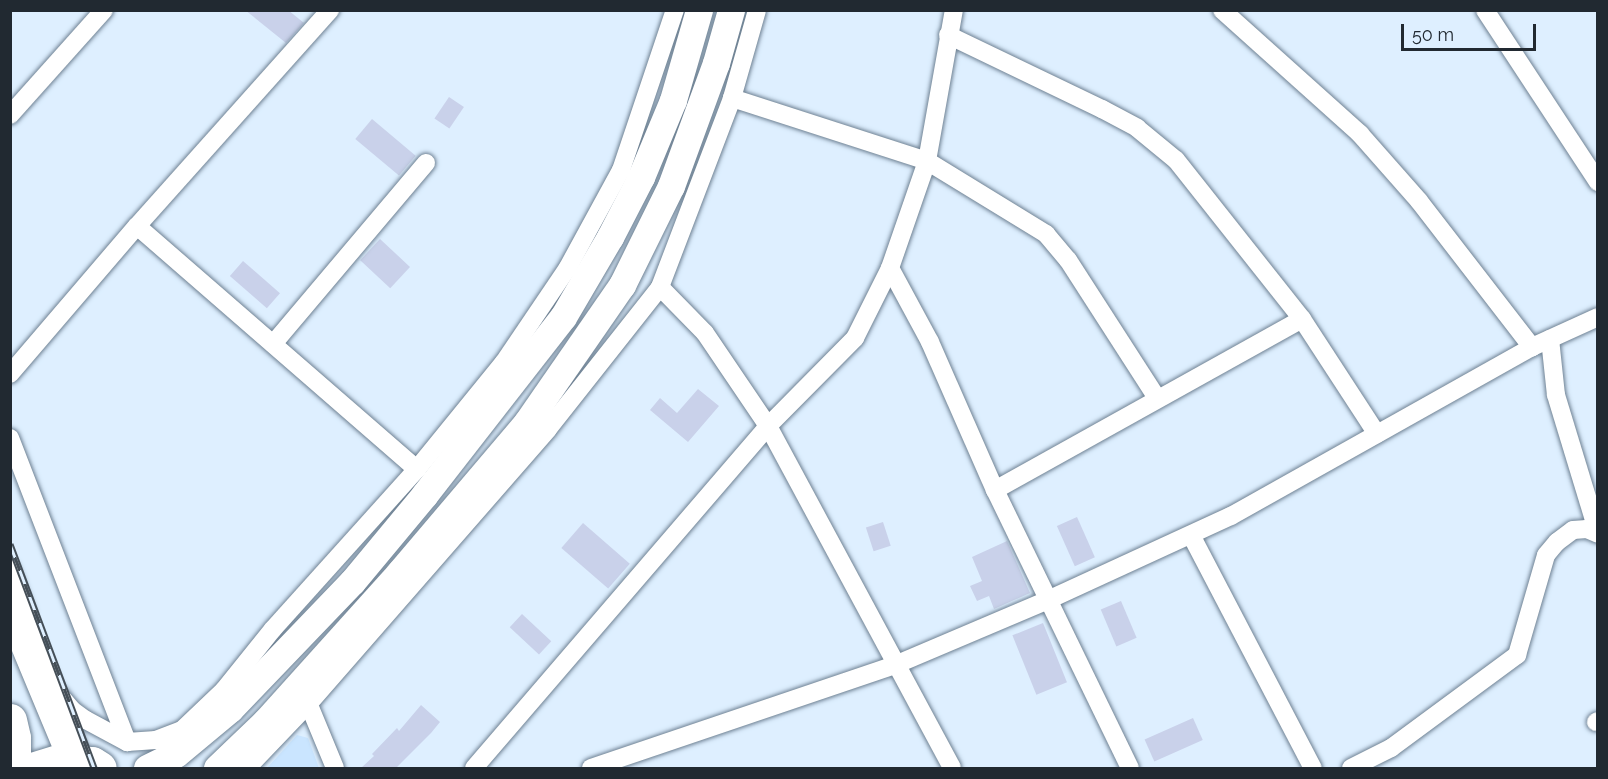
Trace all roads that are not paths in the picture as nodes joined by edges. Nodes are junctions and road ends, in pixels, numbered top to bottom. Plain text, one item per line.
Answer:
1 (104, 10) edge
2 (330, 10) edge
3 (675, 10) edge
4 (699, 10) edge
5 (731, 10) edge
6 (757, 10) edge
7 (954, 10) edge
8 (1222, 10) edge
9 (1485, 10) edge
10 (948, 35) junction
11 (732, 98) junction
12 (10, 115) edge
13 (927, 161) junction
14 (426, 163) dead end
15 (1598, 183) edge
16 (137, 226) junction
17 (890, 268) junction
18 (660, 286) junction
19 (1598, 317) edge
20 (1302, 319) junction
21 (1550, 339) junction
22 (273, 344) junction
23 (1532, 347) junction
24 (10, 375) edge
25 (1157, 398) junction
26 (768, 426) junction
27 (1377, 434) junction
28 (10, 438) edge
29 (417, 469) junction
30 (995, 490) junction
31 (1598, 534) edge
32 (1191, 535) junction
33 (10, 569) edge
34 (1048, 600) junction
35 (10, 604) edge
36 (895, 665) junction
37 (304, 693) junction
38 (10, 720) edge
39 (127, 742) junction
40 (491, 761) edge
41 (87, 764) edge
42 (14, 768) edge
43 (35, 768) edge
44 (147, 768) edge
45 (218, 768) edge
46 (247, 768) edge
47 (335, 768) edge
48 (474, 768) edge
49 (591, 768) edge
50 (952, 768) edge
51 (1130, 768) edge
52 (1313, 768) edge
53 (1352, 768) edge

1 - 12 street
2 - 16 street
3 - 29 street
4 - 44 street
5 - 37 street
6 - 11 street
7 - 10 street
8 - 23 street
9 - 15 street
10 - 13 street
10 - 20 street
11 - 13 street
11 - 18 street
13 - 17 street
13 - 25 street
14 - 22 street
16 - 22 street
16 - 24 street
17 - 26 street
17 - 30 street
18 - 26 street
18 - 37 street
19 - 21 street
20 - 25 street
20 - 27 street
21 - 23 street
21 - 31 street
22 - 29 street
23 - 27 street
25 - 30 street
26 - 36 street
26 - 40 street
27 - 32 street
28 - 39 street
29 - 39 street
30 - 34 street
31 - 53 street
32 - 34 street
32 - 52 street
33 - 39 street
34 - 36 street
34 - 51 street
35 - 41 highway
36 - 49 street
36 - 50 street
37 - 45 street
37 - 46 street
37 - 47 street
38 - 42 highway
40 - 48 street
41 - 43 highway

